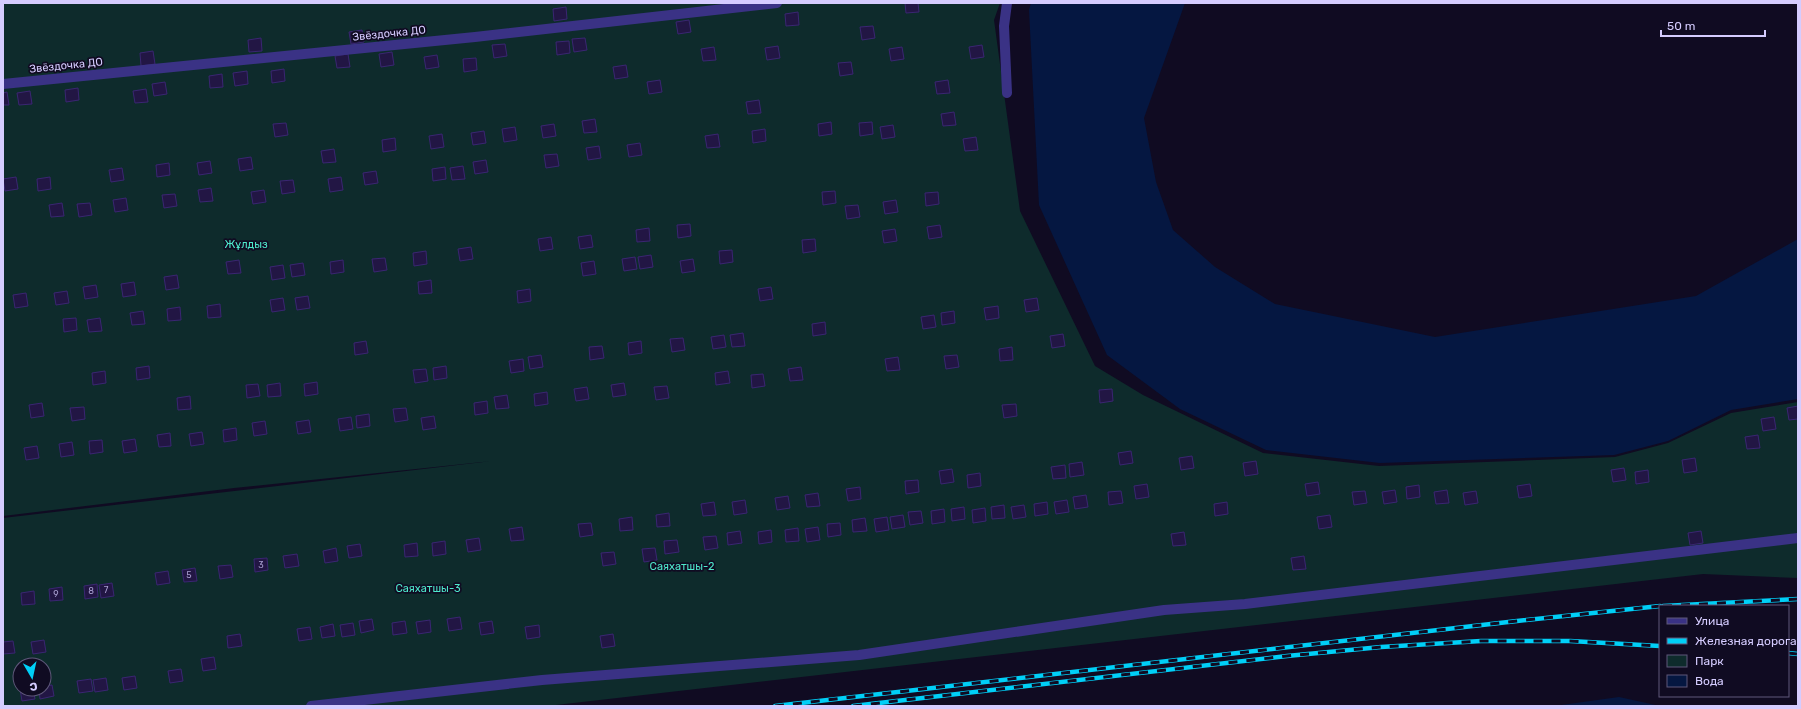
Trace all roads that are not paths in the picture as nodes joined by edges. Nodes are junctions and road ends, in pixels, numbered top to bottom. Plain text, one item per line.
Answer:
1 (777, 3) edge
2 (1007, 3) edge
3 (3, 84) edge
4 (1007, 93) dead end
5 (1798, 538) edge
6 (311, 706) edge

1 - 3 street, Звёздочка ДО
2 - 4 street
5 - 6 street

